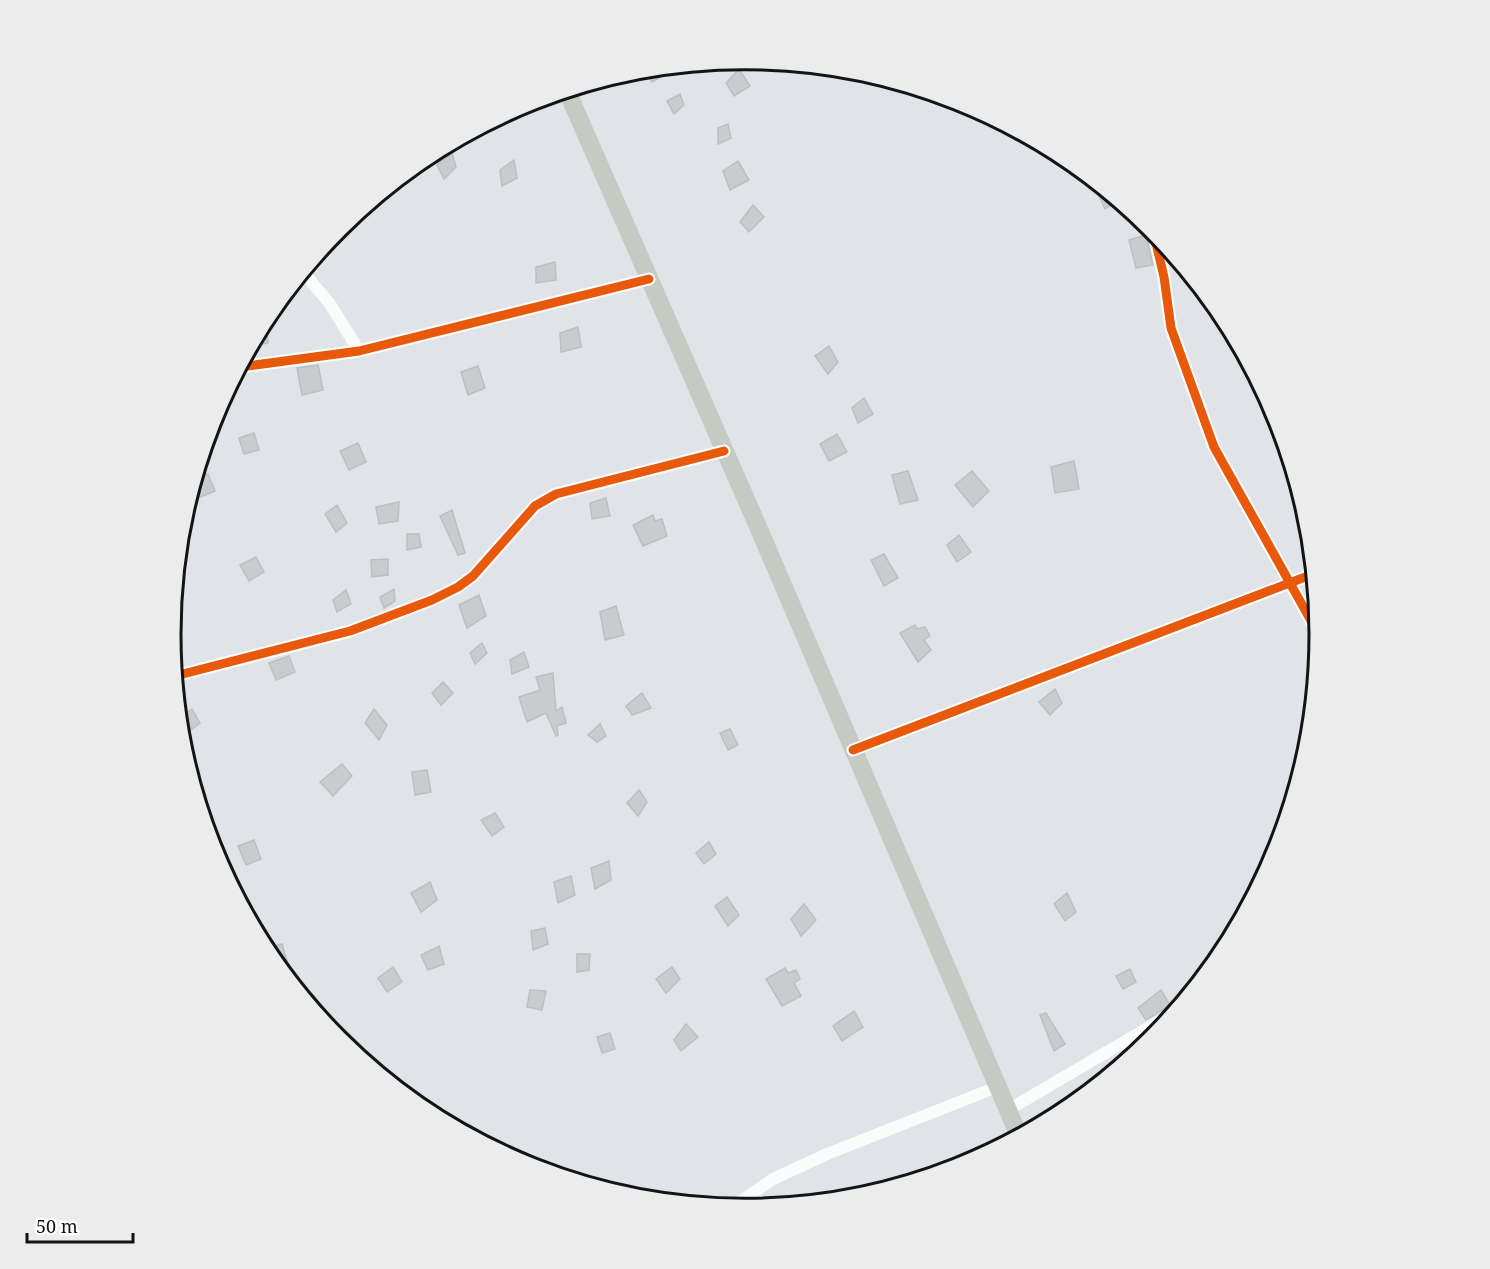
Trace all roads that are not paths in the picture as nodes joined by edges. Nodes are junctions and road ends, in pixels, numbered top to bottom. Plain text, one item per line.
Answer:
1 (570, 98) edge
2 (1158, 251) edge
3 (308, 278) edge
4 (650, 279) junction
5 (359, 351) junction
6 (250, 366) edge
7 (724, 451) junction
8 (1306, 576) edge
9 (1289, 583) junction
10 (1308, 616) edge
11 (182, 674) edge
12 (853, 750) junction
13 (1150, 1027) edge
14 (997, 1087) junction
15 (1008, 1110) junction
16 (1016, 1129) edge
17 (745, 1198) edge

1 - 4 main road
2 - 9 street
3 - 5 street
4 - 5 street
4 - 7 main road
5 - 6 street
7 - 11 street
7 - 12 main road
8 - 9 street
9 - 10 street
9 - 12 street
12 - 14 main road
13 - 15 street
14 - 15 main road
14 - 17 street
15 - 16 main road

